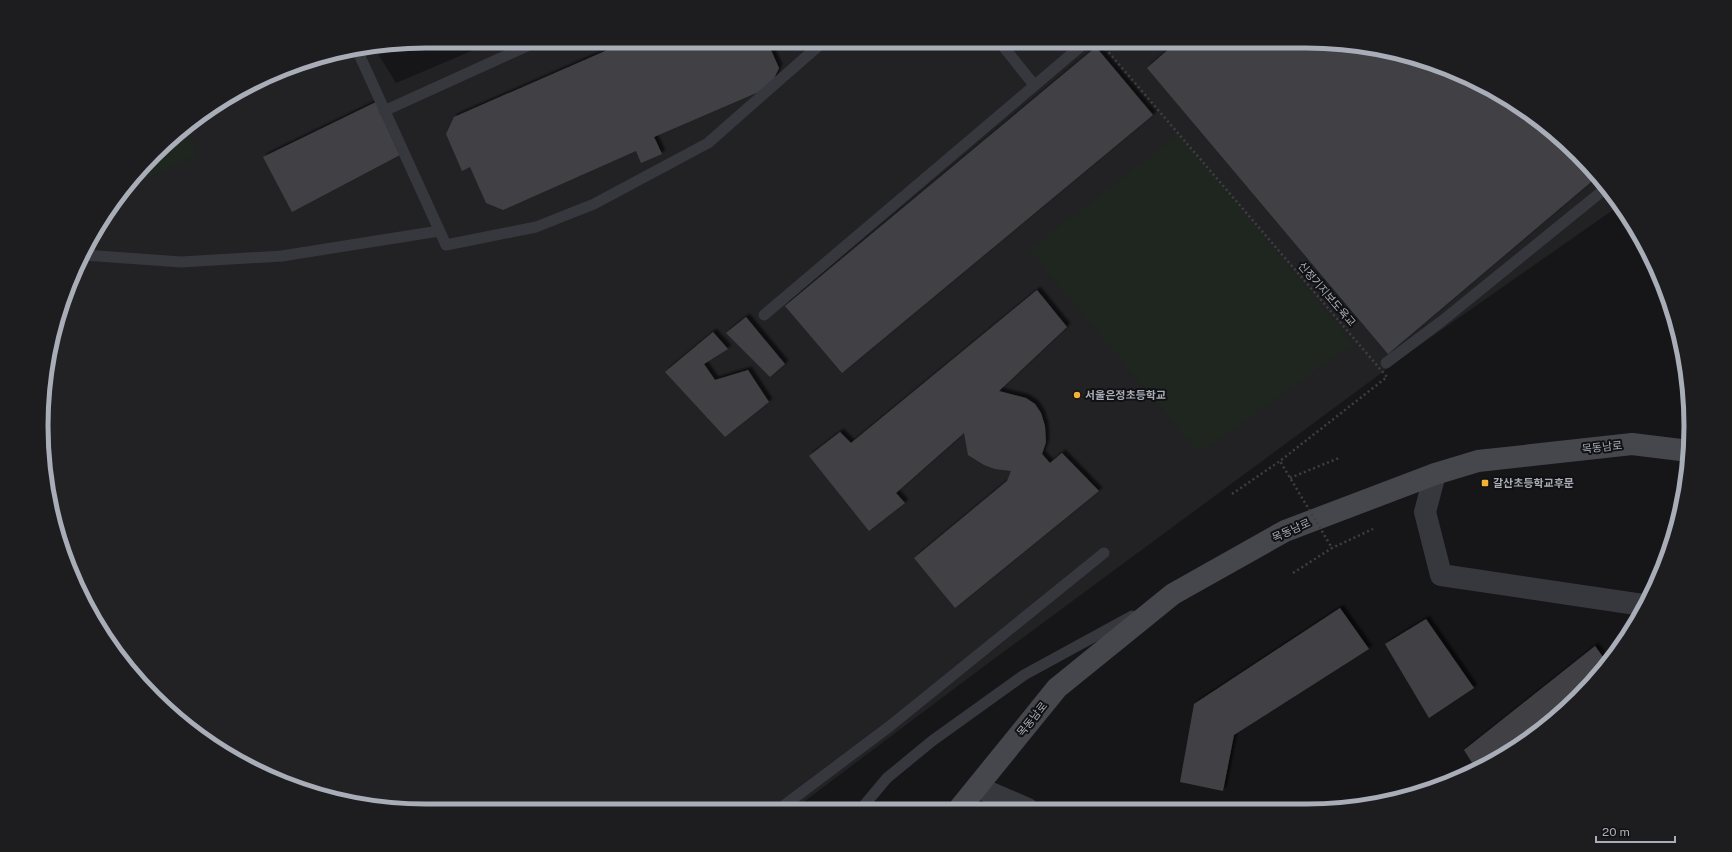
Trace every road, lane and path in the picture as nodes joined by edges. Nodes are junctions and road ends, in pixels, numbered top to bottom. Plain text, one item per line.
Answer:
1 (523, 48) edge
2 (816, 48) edge
3 (1005, 48) edge
4 (1079, 48) edge
5 (1105, 48) edge
6 (359, 54) edge
7 (1034, 85) junction
8 (384, 111) junction
9 (1602, 191) edge
10 (439, 231) junction
11 (89, 255) edge
12 (764, 315) dead end
13 (1386, 363) dead end
14 (1683, 450) edge
15 (1339, 458) dead end
16 (1280, 461) junction
17 (1436, 474) junction
18 (1290, 478) junction
19 (1232, 494) dead end
20 (1373, 529) dead end
21 (1332, 548) junction
22 (1104, 553) dead end
23 (1293, 573) dead end
24 (1172, 594) junction
25 (1638, 605) edge
26 (977, 787) junction
27 (786, 804) edge
28 (865, 804) edge
29 (964, 804) edge
30 (1016, 804) edge

1 - 8 lane
2 - 10 lane
3 - 7 lane
4 - 7 lane
5 - 16 path, 신정기지보도육교, bridge
6 - 8 lane
7 - 12 lane
8 - 10 lane
9 - 13 lane
10 - 11 lane
14 - 17 main road, 목동남로
15 - 18 path
16 - 18 path, bridge
16 - 19 path
17 - 24 main road, 목동남로
17 - 25 street
18 - 21 path, bridge
20 - 21 path
21 - 23 path
22 - 27 lane
24 - 26 main road, 목동남로
24 - 28 lane
26 - 29 main road, 목동남로
26 - 30 street

